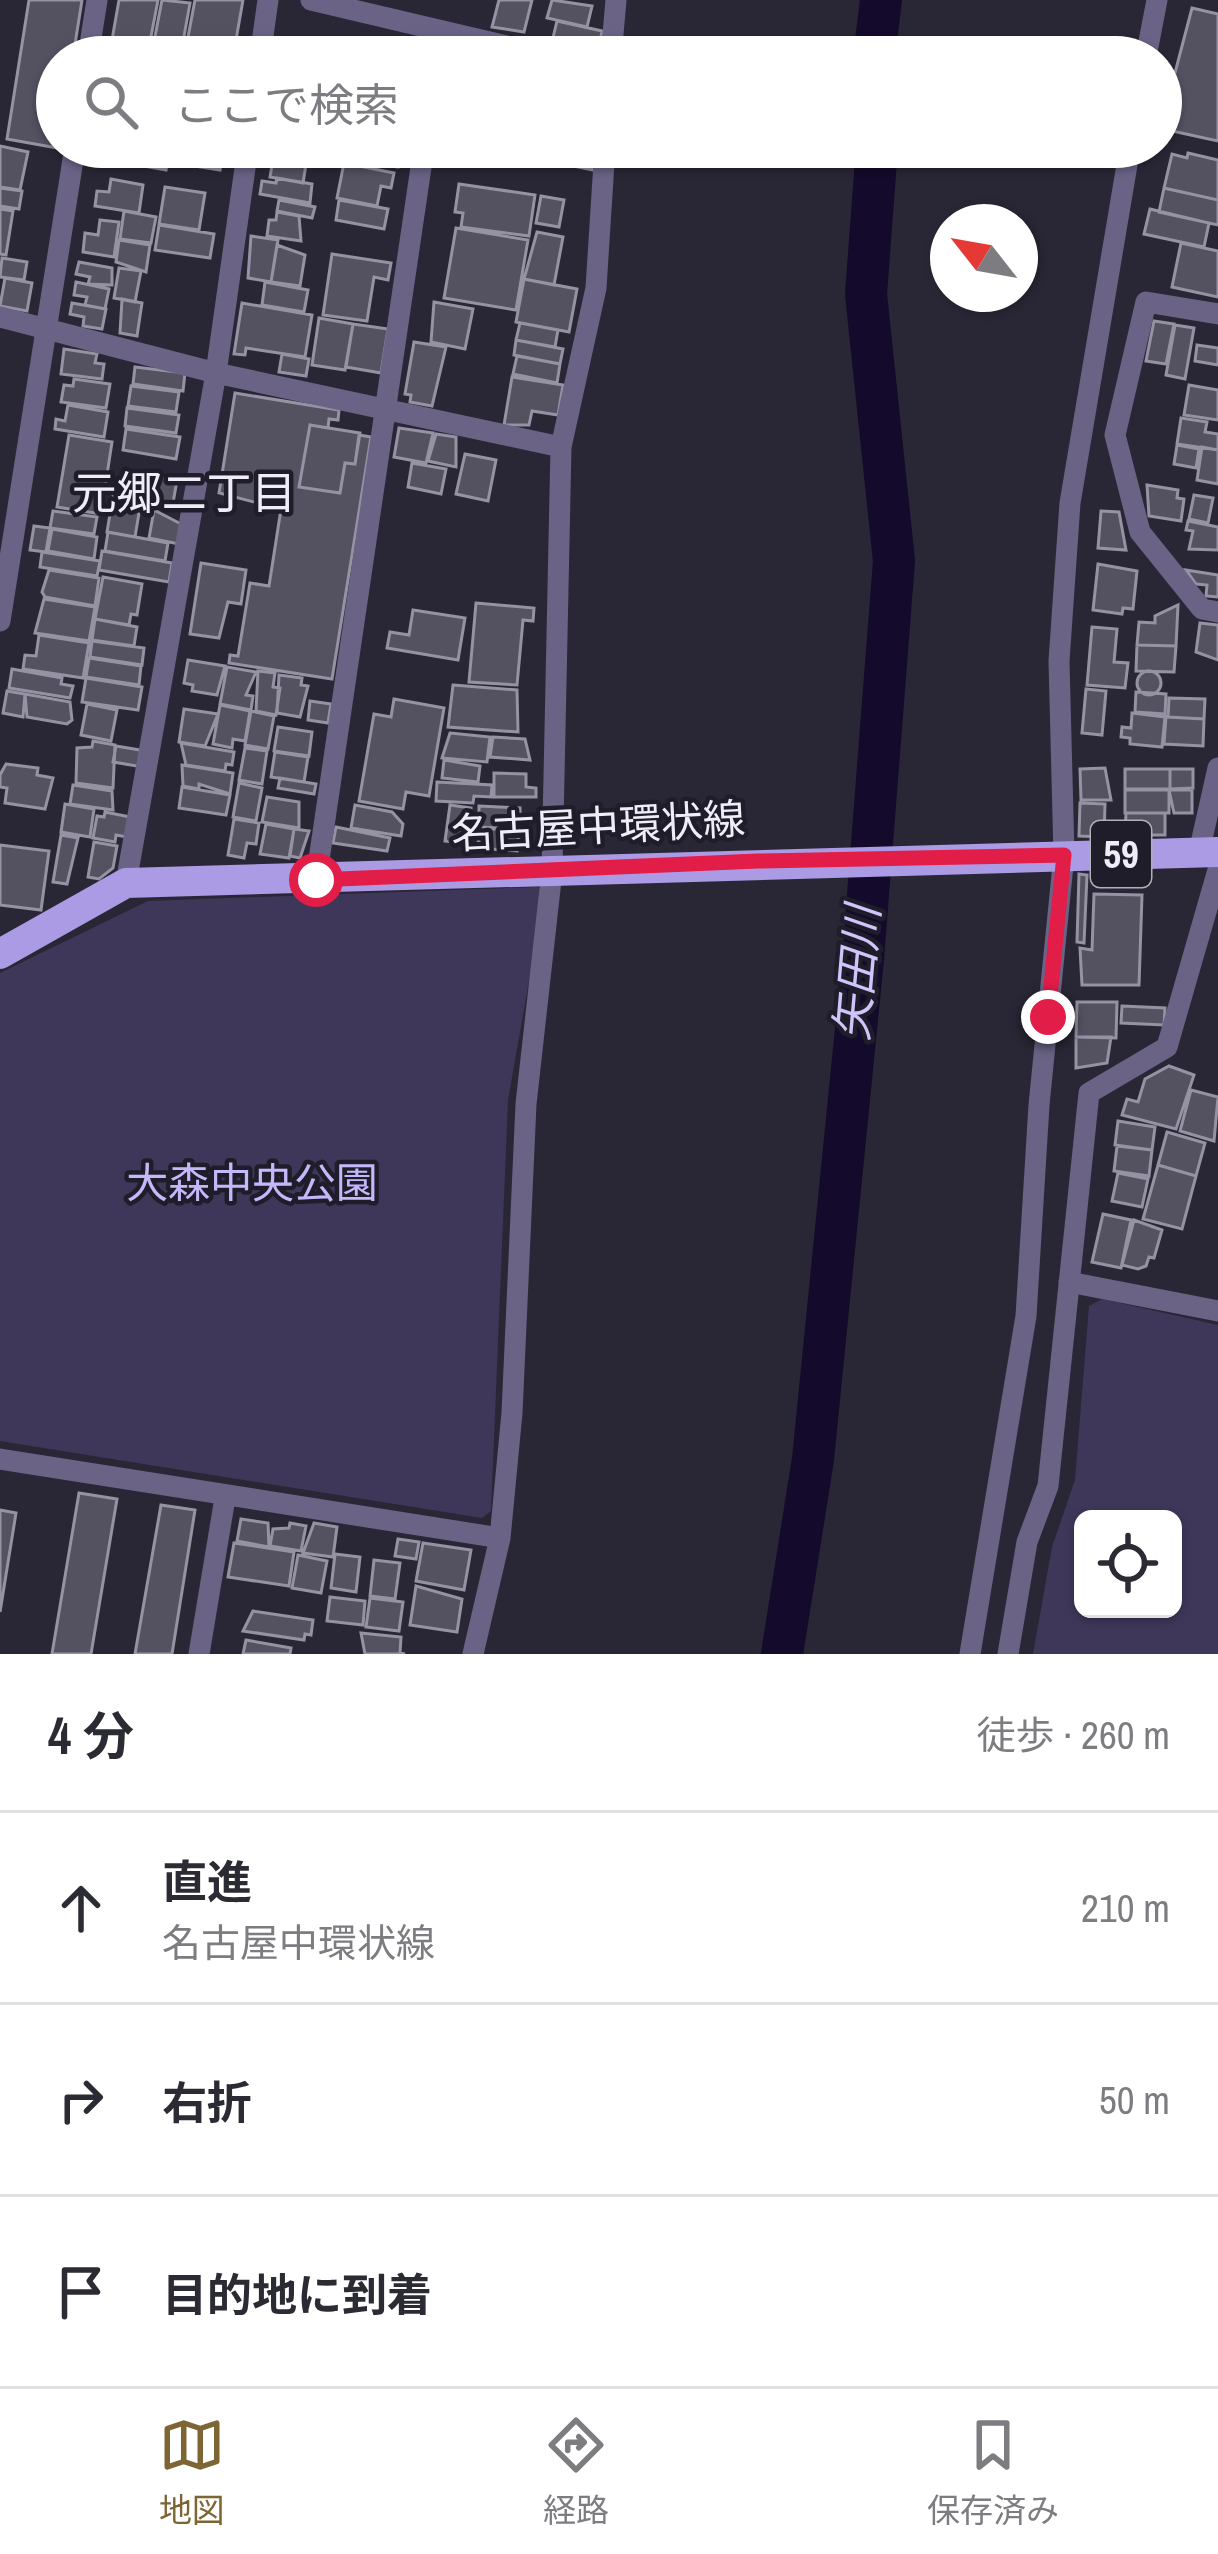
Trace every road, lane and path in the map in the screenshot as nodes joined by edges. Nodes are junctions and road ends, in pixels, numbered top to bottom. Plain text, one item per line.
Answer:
1 (97, 0) edge
2 (268, 0) edge
3 (311, 0) edge
4 (616, 0) edge
5 (1157, 0) edge
6 (441, 32) junction
7 (91, 36) edge
8 (263, 36) edge
9 (441, 36) edge
10 (459, 36) edge
11 (613, 36) edge
12 (1150, 36) edge
13 (72, 168) edge
14 (245, 168) edge
15 (421, 168) edge
16 (604, 168) edge
17 (1126, 168) edge
18 (1218, 314) edge
19 (0, 317) edge
20 (48, 328) junction
21 (216, 373) junction
22 (384, 409) junction
23 (561, 447) junction
24 (1218, 612) edge
25 (0, 621) edge
26 (1218, 768) edge
27 (1064, 855) junction
28 (1212, 858) edge
29 (552, 871) junction
30 (316, 880) junction
31 (126, 883) junction
32 (0, 954) edge
33 (1069, 1282) junction
34 (1218, 1311) edge
35 (0, 1459) edge
36 (225, 1498) junction
37 (500, 1538) junction
38 (199, 1654) edge
39 (473, 1654) edge
40 (970, 1654) edge
41 (1008, 1654) edge

1 - 7 street
2 - 8 street
3 - 6 street
4 - 11 street
5 - 12 street
6 - 9 street
6 - 10 street
13 - 20 street
14 - 21 street
15 - 22 street
16 - 23 street
17 - 27 street
18 - 24 street
19 - 20 street
20 - 21 street
20 - 25 street
21 - 22 street
21 - 31 street
22 - 23 street
22 - 30 street
23 - 29 street
26 - 28 street
27 - 28 main road, 名古屋中環状線 / 59
27 - 29 main road, 名古屋中環状線 / 59
27 - 40 street
28 - 33 street
29 - 30 main road, 名古屋中環状線 / 59
29 - 37 street
30 - 31 main road, 名古屋中環状線 / 59
31 - 32 main road, 名古屋中環状線 / 59
33 - 34 street
33 - 41 street
35 - 36 street
36 - 37 street
36 - 38 street
37 - 39 street

